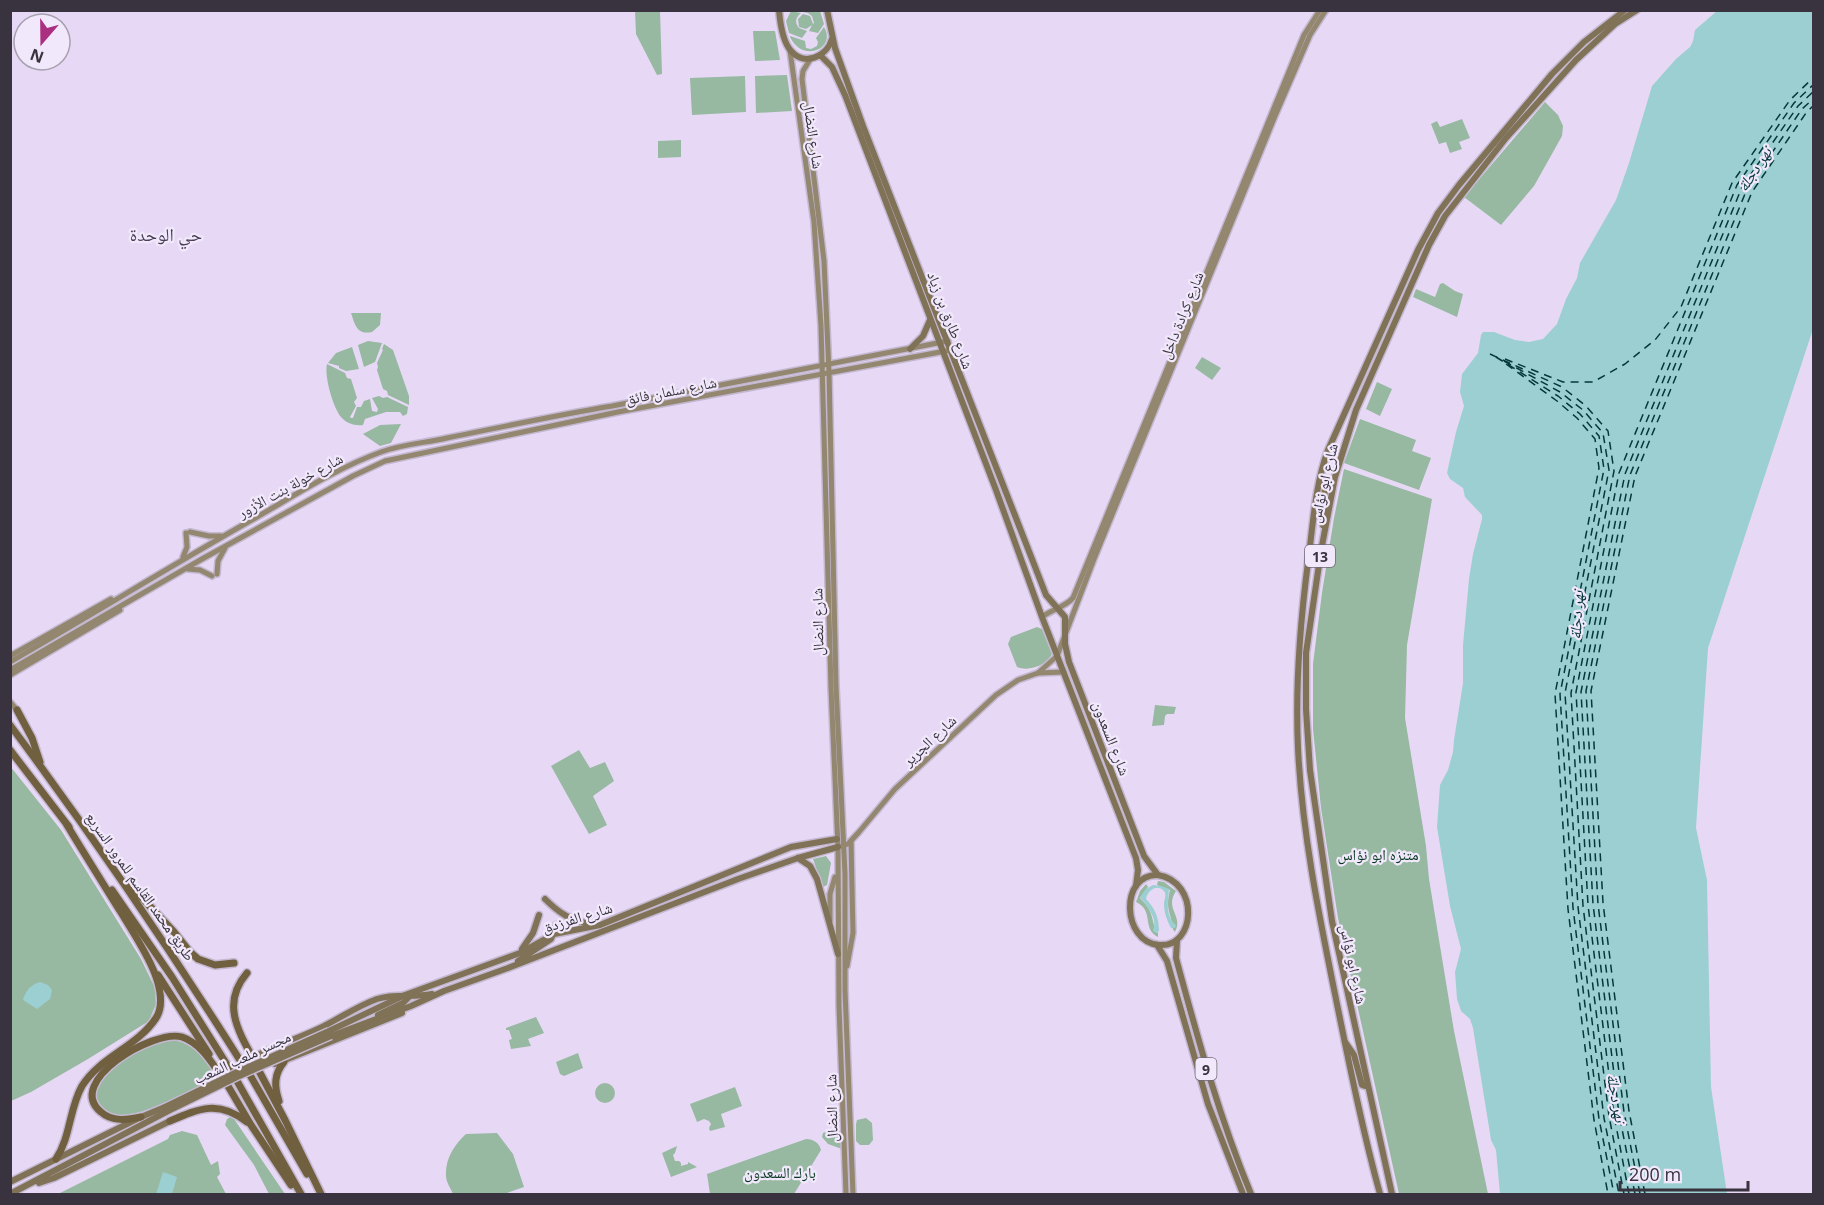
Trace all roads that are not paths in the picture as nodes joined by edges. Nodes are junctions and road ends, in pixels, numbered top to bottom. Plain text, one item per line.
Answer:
1 (779, 10) edge
2 (827, 10) edge
3 (1320, 10) edge
4 (1326, 10) edge
5 (1625, 10) edge
6 (1637, 10) edge
7 (1603, 31) junction
8 (832, 37) junction
9 (790, 51) junction
10 (820, 55) junction
11 (811, 58) junction
12 (930, 320) junction
13 (948, 341) junction
14 (939, 342) junction
15 (910, 349) junction
16 (951, 350) junction
17 (942, 352) junction
18 (826, 365) junction
19 (826, 373) junction
20 (394, 448) joint
21 (397, 457) joint
22 (1321, 475) junction
23 (1335, 477) junction
24 (1324, 531) junction
25 (222, 536) junction
26 (227, 546) junction
27 (1309, 550) junction
28 (1321, 551) junction
29 (181, 559) junction
30 (186, 569) junction
31 (137, 586) junction
32 (143, 594) junction
33 (1056, 608) junction
34 (1042, 617) junction
35 (1065, 632) junction
36 (10, 656) edge
37 (1057, 656) junction
38 (10, 662) edge
39 (10, 670) edge
40 (1064, 672) junction
41 (1038, 673) junction
42 (10, 675) edge
43 (10, 702) edge
44 (17, 710) joint
45 (10, 725) edge
46 (10, 750) edge
47 (42, 767) junction
48 (67, 825) junction
49 (851, 841) junction
50 (840, 843) junction
51 (798, 858) junction
52 (115, 871) junction
53 (837, 873) junction
54 (1158, 875) junction
55 (1136, 886) junction
56 (844, 895) junction
57 (852, 895) junction
58 (545, 899) dead end
59 (539, 915) dead end
60 (1332, 921) junction
61 (1321, 924) junction
62 (556, 925) dead end
63 (830, 925) junction
64 (597, 926) junction
65 (554, 934) junction
66 (1177, 940) junction
67 (1157, 945) junction
68 (520, 952) junction
69 (838, 954) junction
70 (150, 963) junction
71 (234, 963) dead end
72 (508, 968) junction
73 (845, 971) junction
74 (247, 973) dead end
75 (444, 991) junction
76 (410, 994) junction
77 (409, 1007) junction
78 (330, 1034) junction
79 (1345, 1042) junction
80 (267, 1050) junction
81 (263, 1056) dead end
82 (253, 1059) joint
83 (285, 1062) junction
84 (275, 1064) dead end
85 (243, 1065) dead end
86 (231, 1071) dead end
87 (259, 1071) dead end
88 (250, 1076) dead end
89 (237, 1082) dead end
90 (1367, 1084) junction
91 (228, 1086) dead end
92 (166, 1108) junction
93 (141, 1117) junction
94 (285, 1120) junction
95 (170, 1121) joint
96 (251, 1125) junction
97 (57, 1159) junction
98 (10, 1182) edge
99 (19, 1190) junction
100 (1391, 1191) edge
101 (1380, 1193) edge
102 (10, 1194) edge
103 (299, 1194) edge
104 (320, 1194) edge
105 (846, 1194) edge
106 (854, 1194) edge
107 (1243, 1194) edge
108 (1251, 1194) edge

1 - 9 main road
2 - 8 main road, شارع طارق بن زياد
3 - 33 main road, شارع كرادة داخل
4 - 35 main road, شارع كرادة داخل
5 - 7 main road, شارع ابو نؤاس / 13
6 - 7 main road, شارع ابو نؤاس / 13
7 - 22 main road, شارع ابو نؤاس / 13
7 - 23 main road, شارع ابو نؤاس / 13
8 - 10 main road
8 - 13 main road, شارع طارق بن زياد
9 - 11 main road
9 - 18 main road, شارع النضال
10 - 11 main road
10 - 12 main road, شارع طارق بن زياد
11 - 18 main road, شارع النضال
12 - 14 main road, شارع طارق بن زياد
12 - 15 main road
13 - 14 main road, شارع سلمان فائق
13 - 16 main road, شارع طارق بن زياد
14 - 15 main road, شارع سلمان فائق
14 - 17 main road, شارع طارق بن زياد
15 - 18 main road, شارع سلمان فائق
16 - 17 main road, شارع سلمان فائق
16 - 33 main road, شارع طارق بن زياد
17 - 19 main road, شارع سلمان فائق
17 - 34 main road, شارع طارق بن زياد
18 - 19 main road, شارع النضال
18 - 20 main road, شارع سلمان فائق
19 - 21 main road, شارع سلمان فائق
19 - 50 main road, شارع النضال
20 - 25 main road, شارع خولة بنت الأزور
21 - 26 main road, شارع خولة بنت الأزور
22 - 23 main road
22 - 24 main road
22 - 27 main road, شارع ابو نؤاس / 13
23 - 24 main road, شارع ابو نؤاس / 13
24 - 28 main road, شارع ابو نؤاس / 13
25 - 29 main road, شارع خولة بنت الأزور
25 - 29 main road
26 - 30 main road, شارع خولة بنت الأزور
26 - 30 main road
27 - 28 main road
27 - 61 main road, شارع ابو نؤاس / 13
28 - 60 main road, شارع ابو نؤاس / 13
29 - 31 main road, شارع خولة بنت الأزور
30 - 32 main road, شارع خولة بنت الأزور
31 - 36 main road
31 - 38 main road, شارع خولة بنت الأزور
32 - 39 main road, شارع خولة بنت الأزور
32 - 42 main road
33 - 34 main road, شارع كرادة داخل
33 - 35 main road, شارع السعدون
34 - 37 main road, شارع السعدون
35 - 37 main road, شارع الجرير
35 - 54 main road, شارع السعدون
37 - 40 main road, شارع السعدون
37 - 41 main road, شارع الجرير
40 - 41 main road, شارع الجرير
40 - 55 main road, شارع السعدون
41 - 49 main road, شارع الجرير
43 - 44 main road
44 - 47 highway
45 - 47 highway, طريق محمد القاسم للمرور السريع
46 - 48 highway, طريق محمد القاسم للمرور السريع
47 - 52 highway, طريق محمد القاسم للمرور السريع
48 - 70 highway
48 - 86 highway, طريق محمد القاسم للمرور السريع
49 - 50 main road
49 - 57 main road
50 - 51 main road, شارع الفرزدق
50 - 53 main road, شارع النضال
50 - 56 main road, شارع النضال
50 - 64 main road, شارع الفرزدق
51 - 63 main road
51 - 72 main road, شارع الفرزدق
52 - 71 highway
52 - 85 highway, طريق محمد القاسم للمرور السريع
53 - 63 main road
53 - 69 main road, شارع النضال
54 - 55 main road
54 - 66 main road
55 - 67 main road
56 - 57 main road
56 - 73 main road, شارع النضال
57 - 73 main road
58 - 64 main road
59 - 68 main road
60 - 61 main road
60 - 90 main road, شارع ابو نؤاس / 13
61 - 79 main road, شارع ابو نؤاس / 13
62 - 65 main road
63 - 69 main road
64 - 65 main road, شارع الفرزدق
65 - 68 main road, شارع الفرزدق
65 - 72 main road
66 - 67 main road
66 - 108 main road, 9
67 - 107 main road, 9
68 - 76 main road, شارع الفرزدق
69 - 105 main road, شارع النضال
70 - 93 highway
70 - 97 highway
72 - 75 main road, شارع الفرزدق
73 - 106 main road, شارع النضال
74 - 82 highway
75 - 76 main road
75 - 77 main road, شارع الفرزدق
76 - 78 main road, شارع الفرزدق
76 - 80 main road
77 - 78 main road, شارع الفرزدق
77 - 83 main road
78 - 92 main road, مجسر ملعب الشعب, bridge
79 - 90 main road
79 - 101 main road, شارع ابو نؤاس / 13
80 - 81 main road
80 - 82 main road
83 - 84 main road
83 - 94 highway
87 - 94 highway
88 - 104 highway
89 - 103 highway
90 - 100 main road, شارع ابو نؤاس / 13
91 - 96 highway
92 - 93 main road
92 - 99 main road
93 - 97 main road
94 - 104 highway
95 - 96 highway
95 - 99 main road
96 - 103 highway
97 - 98 main road
99 - 102 main road
100 - 101 main road

